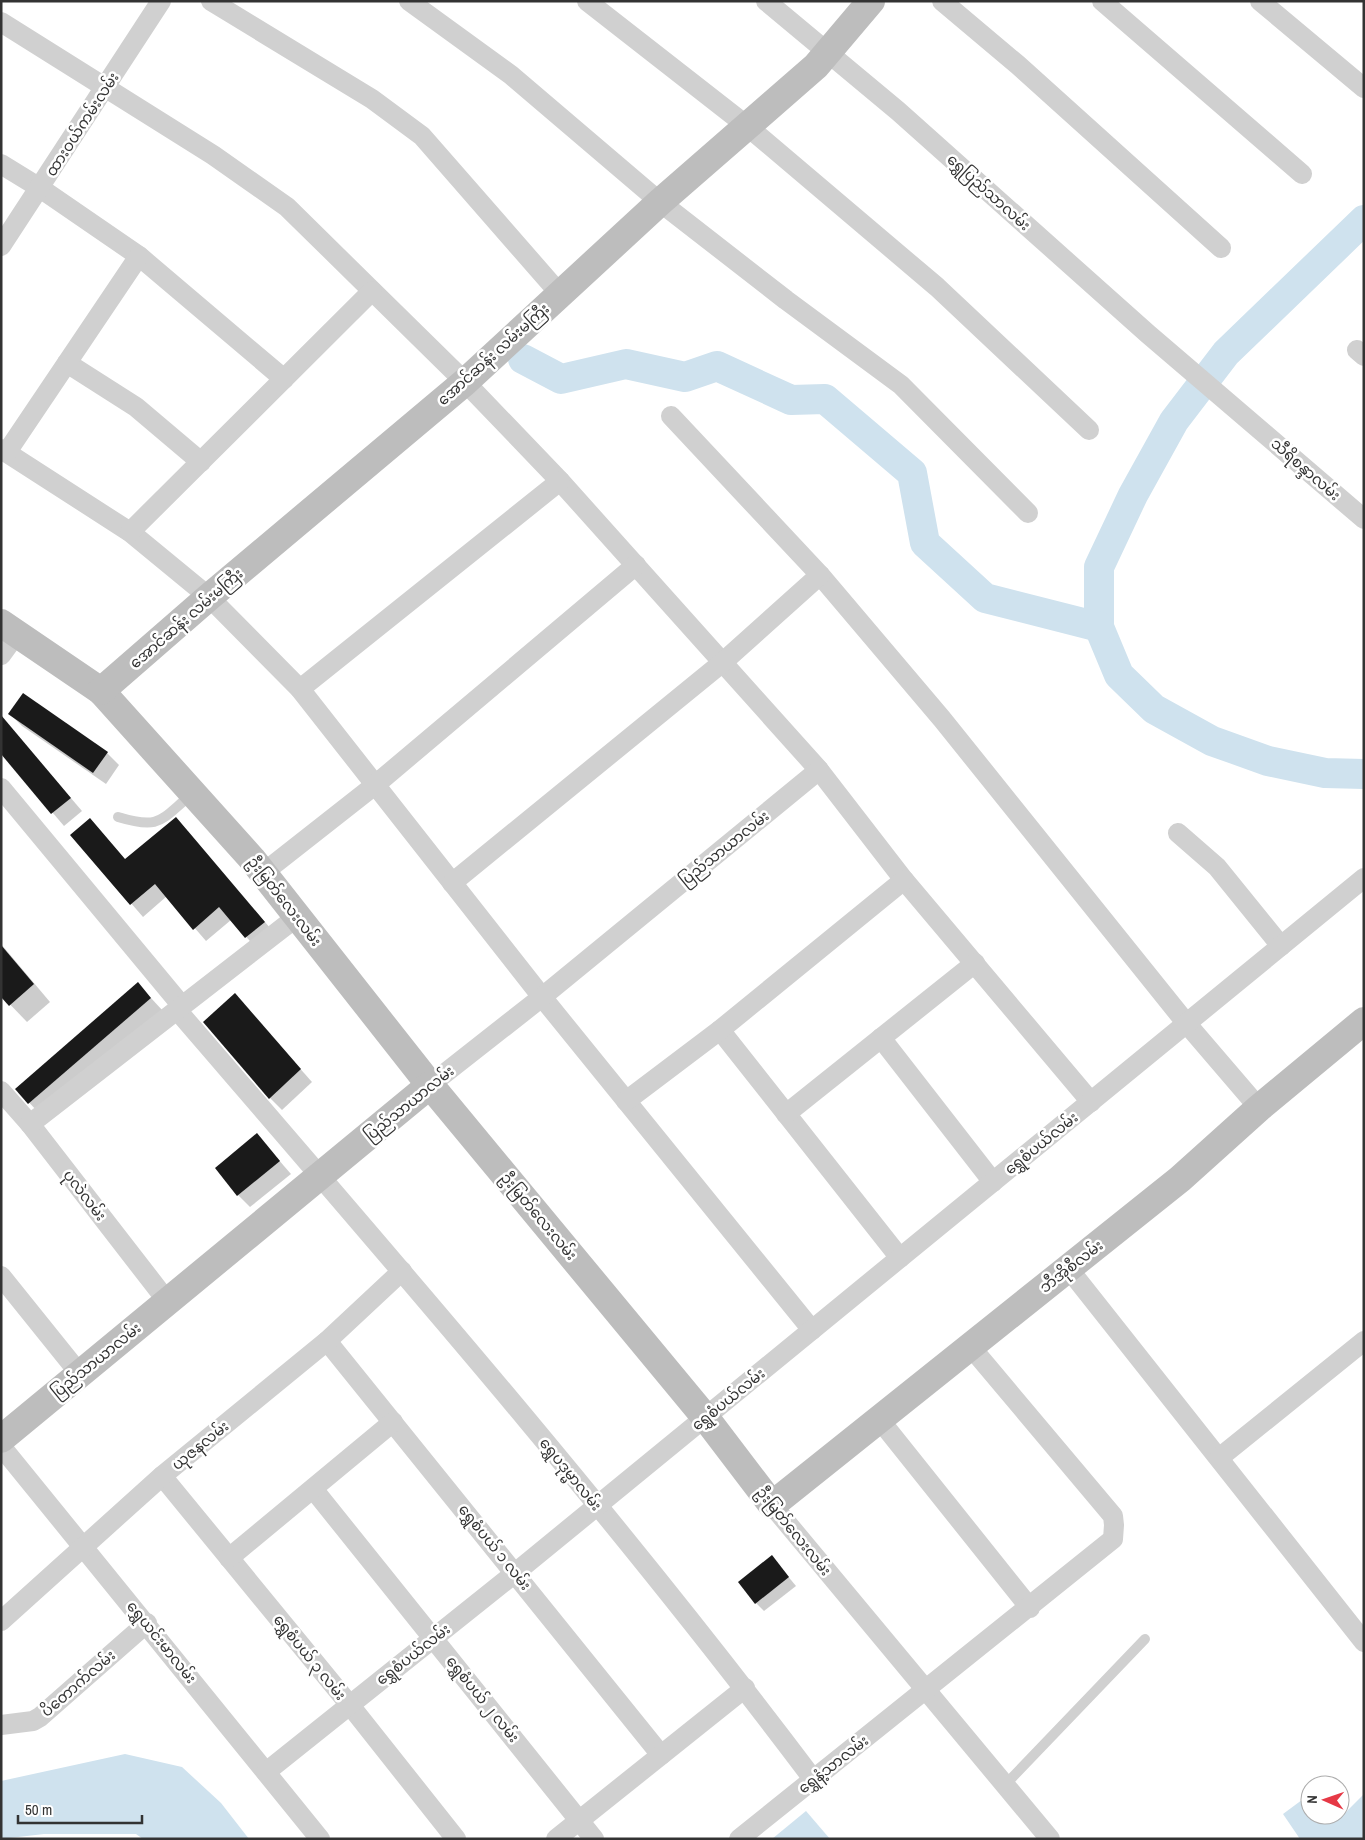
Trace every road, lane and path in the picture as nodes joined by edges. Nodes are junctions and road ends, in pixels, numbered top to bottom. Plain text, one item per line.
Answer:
1 (161, 1) edge
2 (211, 1) edge
3 (409, 1) edge
4 (586, 1) edge
5 (766, 1) edge
6 (871, 1) edge
7 (942, 1) edge
8 (1102, 1) edge
9 (1260, 1) edge
10 (1, 22) edge
11 (828, 52) junction
12 (106, 88) junction
13 (1364, 88) edge
14 (747, 126) junction
15 (1, 164) edge
16 (1302, 174) dead end
17 (40, 188) junction
18 (660, 202) junction
19 (1, 246) edge
20 (1221, 248) dead end
21 (140, 256) junction
22 (372, 291) junction
23 (560, 294) junction
24 (67, 363) junction
25 (284, 379) junction
26 (465, 382) junction
27 (671, 416) dead end
28 (1248, 420) joint
29 (1089, 430) dead end
30 (4, 451) edge
31 (201, 462) junction
32 (560, 481) junction
33 (1028, 513) dead end
34 (1364, 519) edge
35 (130, 532) junction
36 (636, 565) junction
37 (820, 575) junction
38 (209, 597) junction
39 (9, 628) edge
40 (1, 656) edge
41 (724, 662) junction
42 (300, 689) junction
43 (101, 691) junction
44 (819, 770) junction
45 (375, 785) junction
46 (1, 788) edge
47 (193, 794) junction
48 (118, 817) dead end
49 (1178, 833) dead end
50 (263, 873) junction
51 (1364, 878) edge
52 (904, 880) junction
53 (452, 883) junction
54 (298, 916) junction
55 (1280, 946) junction
56 (975, 963) junction
57 (542, 997) junction
58 (180, 1008) junction
59 (1364, 1021) edge
60 (1187, 1024) junction
61 (720, 1030) junction
62 (881, 1038) junction
63 (430, 1085) junction
64 (1, 1091) edge
65 (626, 1101) junction
66 (1091, 1102) junction
67 (1259, 1108) junction
68 (786, 1114) junction
69 (30, 1124) junction
70 (320, 1176) junction
71 (993, 1182) junction
72 (900, 1258) junction
73 (1068, 1268) junction
74 (402, 1271) junction
75 (1, 1276) edge
76 (167, 1301) junction
77 (812, 1330) junction
78 (326, 1341) junction
79 (1364, 1341) edge
80 (970, 1346) junction
81 (79, 1373) junction
82 (705, 1417) junction
83 (880, 1419) junction
84 (393, 1422) junction
85 (1, 1439) edge
86 (1, 1446) edge
87 (1219, 1458) junction
88 (162, 1476) junction
89 (314, 1490) junction
90 (596, 1505) junction
91 (772, 1505) junction
92 (84, 1549) junction
93 (229, 1558) junction
94 (515, 1572) junction
95 (1030, 1608) junction
96 (1, 1621) edge
97 (147, 1622) junction
98 (434, 1637) junction
99 (1145, 1639) dead end
100 (1364, 1642) edge
101 (745, 1688) junction
102 (927, 1691) junction
103 (349, 1704) junction
104 (1, 1725) edge
105 (661, 1755) junction
106 (266, 1772) junction
107 (813, 1779) junction
108 (1005, 1785) junction
109 (580, 1820) junction
110 (320, 1839) edge
111 (456, 1839) edge
112 (556, 1839) edge
113 (594, 1839) edge
114 (739, 1839) edge
115 (1050, 1839) edge

1 - 12 street, ထားဝယ်ကမ်းလမ်း
2 - 23 street
3 - 18 street
4 - 14 street
5 - 11 street, ရွှေပြည်သာလမ်း
6 - 11 main road, အောင်ဆန်း လမ်းမကြီး
7 - 20 street
8 - 16 street
9 - 13 street
10 - 12 street
11 - 14 main road, အောင်ဆန်း လမ်းမကြီး
11 - 28 street, ရွှေပြည်သာလမ်း
12 - 17 street, ထားဝယ်ကမ်းလမ်း
12 - 22 street
14 - 18 main road, အောင်ဆန်း လမ်းမကြီး
14 - 29 street
15 - 17 street
17 - 19 street, ထားဝယ်ကမ်းလမ်း
17 - 21 street
18 - 23 main road, အောင်ဆန်း လမ်းမကြီး
18 - 33 street
21 - 24 street
21 - 25 street
22 - 25 street
22 - 26 street
23 - 26 main road, အောင်ဆန်း လမ်းမကြီး
24 - 30 street
24 - 31 street
25 - 31 street
26 - 32 street
26 - 38 main road, အောင်ဆန်း လမ်းမကြီး
27 - 37 street
28 - 34 street, သီရိစန္ဒာလမ်း
30 - 35 street
31 - 35 street
32 - 36 street
32 - 42 street
35 - 38 street
36 - 41 street
36 - 45 street
37 - 41 street
37 - 60 street
38 - 42 street
38 - 43 main road, အောင်ဆန်း လမ်းမကြီး
39 - 40 street
39 - 43 main road, ဦးမြတ်လေးလမ်း
41 - 44 street
41 - 53 street
42 - 45 street
43 - 47 main road, ဦးမြတ်လေးလမ်း
44 - 52 street
44 - 57 street, ပြည်သာယာလမ်း
45 - 50 street
45 - 53 street
46 - 58 street, ရွှေပဒုမ္မာလမ်း
47 - 48 lane
47 - 50 main road, ဦးမြတ်လေးလမ်း
49 - 55 street
50 - 54 main road, ဦးမြတ်လေးလမ်း
51 - 55 street, ရွှေစံပယ်လမ်း
52 - 56 street
52 - 61 street
53 - 57 street
54 - 58 street
54 - 63 main road, ဦးမြတ်လေးလမ်း
55 - 60 street, ရွှေစံပယ်လမ်း
56 - 62 street
56 - 66 street
57 - 63 street, ပြည်သာယာလမ်း
57 - 65 street
58 - 69 street
58 - 70 street, ရွှေပဒုမ္မာလမ်း
59 - 67 main road, ဘီအိုစီလမ်း
60 - 66 street, ရွှေစံပယ်လမ်း
60 - 67 street
61 - 65 street
61 - 68 street
62 - 68 street
62 - 71 street
63 - 70 main road, ပြည်သာယာလမ်း
63 - 82 main road, ဦးမြတ်လေးလမ်း
64 - 69 street, ပုလဲလမ်း
65 - 77 street
66 - 71 street, ရွှေစံပယ်လမ်း
67 - 73 main road, ဘီအိုစီလမ်း
68 - 72 street
69 - 76 street, ပုလဲလမ်း
70 - 74 street, ရွှေပဒုမ္မာလမ်း
70 - 76 main road, ပြည်သာယာလမ်း
71 - 72 street, ရွှေစံပယ်လမ်း
72 - 77 street, ရွှေစံပယ်လမ်း
73 - 80 main road, ဘီအိုစီလမ်း
73 - 87 street
74 - 78 street, ယုဇနလမ်း
74 - 90 street, ရွှေပဒုမ္မာလမ်း
75 - 81 street
76 - 81 main road, ပြည်သာယာလမ်း
77 - 82 street, ရွှေစံပယ်လမ်း
78 - 84 street, ရွှေစံပယ် ၁ လမ်း
78 - 88 street, ယုဇနလမ်း
79 - 87 street
80 - 83 main road, ဘီအိုစီလမ်း
80 - 95 street, ရွှေနံ့သာလမ်း
81 - 85 main road, ပြည်သာယာလမ်း
82 - 90 street, ရွှေစံပယ်လမ်း
82 - 91 main road, ဦးမြတ်လေးလမ်း
83 - 91 main road, ဘီအိုစီလမ်း
83 - 95 street
84 - 89 street
84 - 94 street, ရွှေစံပယ် ၁ လမ်း
86 - 92 street, ရွှေယင်းမာလမ်း
87 - 100 street
88 - 92 street, ယုဇနလမ်း
88 - 93 street, ရွှေစံပယ် ၃ လမ်း
89 - 93 street
89 - 98 street, ရွှေစံပယ် ၂ လမ်း
90 - 94 street, ရွှေစံပယ်လမ်း
90 - 101 street, ရွှေပဒုမ္မာလမ်း
91 - 102 street, ဦးမြတ်လေးလမ်း
92 - 96 street, ယုဇနလမ်း
92 - 97 street, ရွှေယင်းမာလမ်း
93 - 103 street, ရွှေစံပယ် ၃ လမ်း
94 - 98 street, ရွှေစံပယ်လမ်း
94 - 105 street, ရွှေစံပယ် ၁ လမ်း
95 - 102 street, ရွှေနံ့သာလမ်း
97 - 104 street, ပိတောက်လမ်း
97 - 106 street, ရွှေယင်းမာလမ်း
98 - 103 street, ရွှေစံပယ်လမ်း
98 - 109 street, ရွှေစံပယ် ၂ လမ်း
99 - 108 lane
101 - 105 street
101 - 107 street, ရွှေပဒုမ္မာလမ်း
102 - 107 street, ရွှေနံ့သာလမ်း
102 - 108 street, ဦးမြတ်လေးလမ်း
103 - 106 street, ရွှေစံပယ်လမ်း
103 - 111 street, ရွှေစံပယ် ၃ လမ်း
105 - 109 street
106 - 110 street, ရွှေယင်းမာလမ်း
107 - 114 street, ရွှေနံ့သာလမ်း
108 - 115 street, ဦးမြတ်လေးလမ်း
109 - 112 street
109 - 113 street, ရွှေစံပယ် ၂ လမ်း

